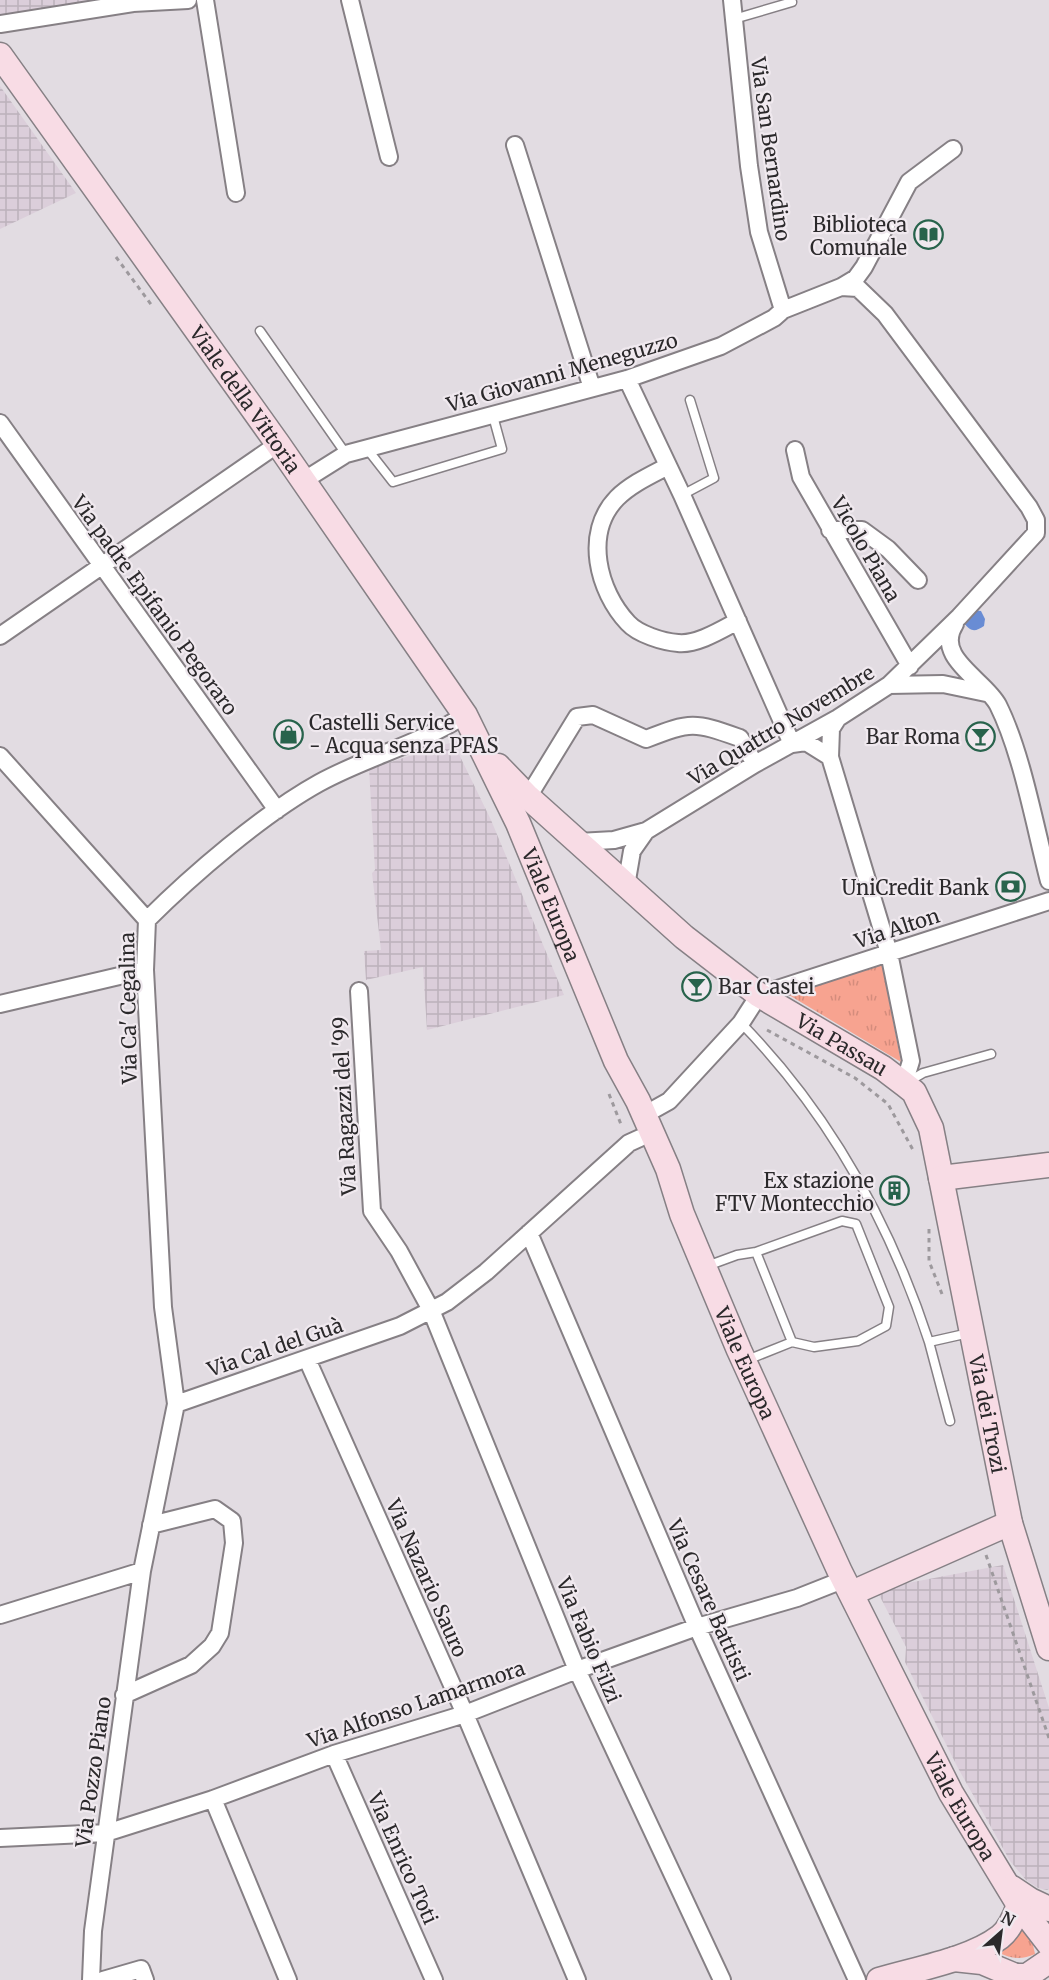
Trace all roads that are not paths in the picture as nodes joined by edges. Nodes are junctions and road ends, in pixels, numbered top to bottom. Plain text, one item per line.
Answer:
1 (188, 0) edge
2 (205, 0) edge
3 (350, 0) edge
4 (732, 0) edge
5 (132, 2) edge
6 (792, 2) dead end
7 (733, 19) junction
8 (0, 24) edge
9 (0, 56) edge
10 (515, 146) dead end
11 (953, 149) dead end
12 (389, 157) dead end
13 (236, 193) dead end
14 (841, 287) junction
15 (783, 310) junction
16 (260, 331) dead end
17 (627, 379) junction
18 (591, 388) junction
19 (690, 400) dead end
20 (493, 416) junction
21 (0, 423) edge
22 (278, 444) junction
23 (368, 450) junction
24 (795, 450) dead end
25 (346, 454) junction
26 (668, 466) junction
27 (303, 481) junction
28 (682, 495) junction
29 (830, 530) junction
30 (1049, 538) edge
31 (1029, 541) junction
32 (100, 566) junction
33 (918, 580) dead end
34 (959, 617) junction
35 (738, 621) junction
36 (0, 636) edge
37 (910, 666) junction
38 (889, 685) junction
39 (986, 693) junction
40 (465, 715) junction
41 (838, 718) junction
42 (792, 744) junction
43 (482, 750) junction
44 (0, 756) edge
45 (831, 757) junction
46 (756, 764) junction
47 (528, 797) junction
48 (277, 810) junction
49 (646, 831) junction
50 (578, 842) junction
51 (1049, 881) edge
52 (626, 886) junction
53 (1049, 901) edge
54 (147, 920) junction
55 (889, 953) junction
56 (145, 970) junction
57 (359, 991) dead end
58 (759, 995) junction
59 (0, 1005) edge
60 (741, 1023) junction
61 (991, 1054) dead end
62 (904, 1084) junction
63 (642, 1127) junction
64 (1049, 1165) edge
65 (941, 1178) junction
66 (529, 1233) junction
67 (756, 1252) junction
68 (704, 1267) junction
69 (431, 1310) junction
70 (972, 1331) junction
71 (792, 1342) junction
72 (929, 1342) junction
73 (307, 1359) junction
74 (744, 1362) junction
75 (176, 1404) junction
76 (950, 1421) dead end
77 (1010, 1523) junction
78 (151, 1524) junction
79 (142, 1571) junction
80 (846, 1587) junction
81 (0, 1615) edge
82 (697, 1627) junction
83 (1049, 1648) edge
84 (577, 1670) junction
85 (124, 1695) junction
86 (465, 1714) junction
87 (334, 1754) junction
88 (213, 1799) junction
89 (105, 1833) junction
90 (0, 1839) edge
91 (1015, 1895) junction
92 (1049, 1909) edge
93 (1049, 1944) edge
94 (952, 1959) junction
95 (1049, 1961) edge
96 (911, 1975) edge
97 (1019, 1978) edge
98 (91, 1980) edge
99 (103, 1980) edge
100 (146, 1980) edge
101 (288, 1980) edge
102 (434, 1980) edge
103 (577, 1980) edge
104 (722, 1980) edge
105 (857, 1980) edge
106 (879, 1980) edge

1 - 5 street
2 - 13 street
3 - 12 street
4 - 7 street, Via San Bernardino
5 - 8 street
6 - 7 lane
7 - 15 street, Via San Bernardino
9 - 22 main road, Viale della Vittoria
10 - 18 street
11 - 14 street
14 - 15 street
14 - 31 street
15 - 17 street, Via Giovanni Meneguzzo
16 - 25 lane
17 - 18 street, Via Giovanni Meneguzzo
17 - 26 street
18 - 20 street, Via Giovanni Meneguzzo
19 - 28 lane
20 - 23 street, Via Giovanni Meneguzzo
20 - 23 lane
21 - 32 street, Via padre Epifanio Pegoraro
22 - 27 main road, Viale della Vittoria
22 - 32 street
23 - 25 street, Via Giovanni Meneguzzo
24 - 29 street, Vicolo Piana
25 - 27 street, Via Giovanni Meneguzzo
26 - 28 street
26 - 35 street
27 - 40 main road, Viale della Vittoria
28 - 35 street
29 - 33 street
29 - 37 street, Vicolo Piana
30 - 31 street
31 - 34 street, Via Quattro Novembre
32 - 36 street
32 - 48 street, Via padre Epifanio Pegoraro
34 - 37 street, Via Quattro Novembre
34 - 39 street
35 - 42 street
37 - 38 street, Via Quattro Novembre
38 - 39 street
38 - 41 street, Via Quattro Novembre
39 - 51 street
40 - 43 main road, Viale della Vittoria
40 - 48 street, Via Ca' Cegalina
41 - 42 street, Via Quattro Novembre
41 - 45 street
42 - 45 street
42 - 46 street, Via Quattro Novembre
43 - 47 main road, Via Passau
43 - 63 main road, Viale Europa
44 - 54 street
45 - 55 street
46 - 47 street
46 - 49 street, Via Quattro Novembre
47 - 50 main road, Via Passau
48 - 54 street, Via Ca' Cegalina
49 - 50 street, Via Quattro Novembre
49 - 52 street, Via Quattro Novembre
50 - 52 main road, Via Passau
52 - 58 main road, Via Passau
53 - 55 street, Via Alton
54 - 56 street, Via Ca' Cegalina
55 - 58 street, Via Alton
55 - 62 street
56 - 59 street
56 - 75 street, Via Ca' Cegalina
57 - 69 street, Via Ragazzi del '99
58 - 60 street, Via Cal del Guà
58 - 62 main road, Via Passau
60 - 63 street, Via Cal del Guà
60 - 72 lane
61 - 62 lane
62 - 65 main road, Via Passau
63 - 66 street, Via Cal del Guà
63 - 68 main road, Viale Europa
64 - 65 main road
65 - 70 main road, Via dei Trozi
66 - 69 street, Via Cal del Guà
66 - 82 street, Via Cesare Battisti
67 - 68 lane
67 - 71 lane
67 - 71 lane
68 - 74 main road, Viale Europa
69 - 73 street, Via Cal del Guà
69 - 84 street, Via Fabio Filzi
70 - 72 lane
70 - 77 main road, Via dei Trozi
71 - 74 lane
72 - 76 lane
73 - 75 street, Via Cal del Guà
73 - 86 street, Via Nazario Sauro
74 - 80 main road, Viale Europa
75 - 78 street
77 - 80 main road
77 - 83 main road, Via dei Trozi
78 - 79 street
78 - 85 street
79 - 81 street
79 - 85 street, Via Pozzo Piano
80 - 82 street, Via Alfonso Lamarmora
80 - 91 main road, Viale Europa
82 - 84 street, Via Alfonso Lamarmora
82 - 105 street, Via Cesare Battisti
84 - 86 street, Via Alfonso Lamarmora
84 - 104 street, Via Fabio Filzi
85 - 89 street, Via Pozzo Piano
86 - 87 street, Via Alfonso Lamarmora
86 - 103 street, Via Nazario Sauro
87 - 88 street, Via Alfonso Lamarmora
87 - 102 street, Via Enrico Toti
88 - 89 street, Via Alfonso Lamarmora
88 - 101 street
89 - 90 street, Via Alfonso Lamarmora
89 - 98 street, Via Pozzo Piano
91 - 92 main road, Viale Europa
91 - 93 main road, Viale Europa
91 - 94 main road
94 - 96 main road
94 - 97 main road
95 - 97 main road
96 - 106 main road
99 - 100 street

